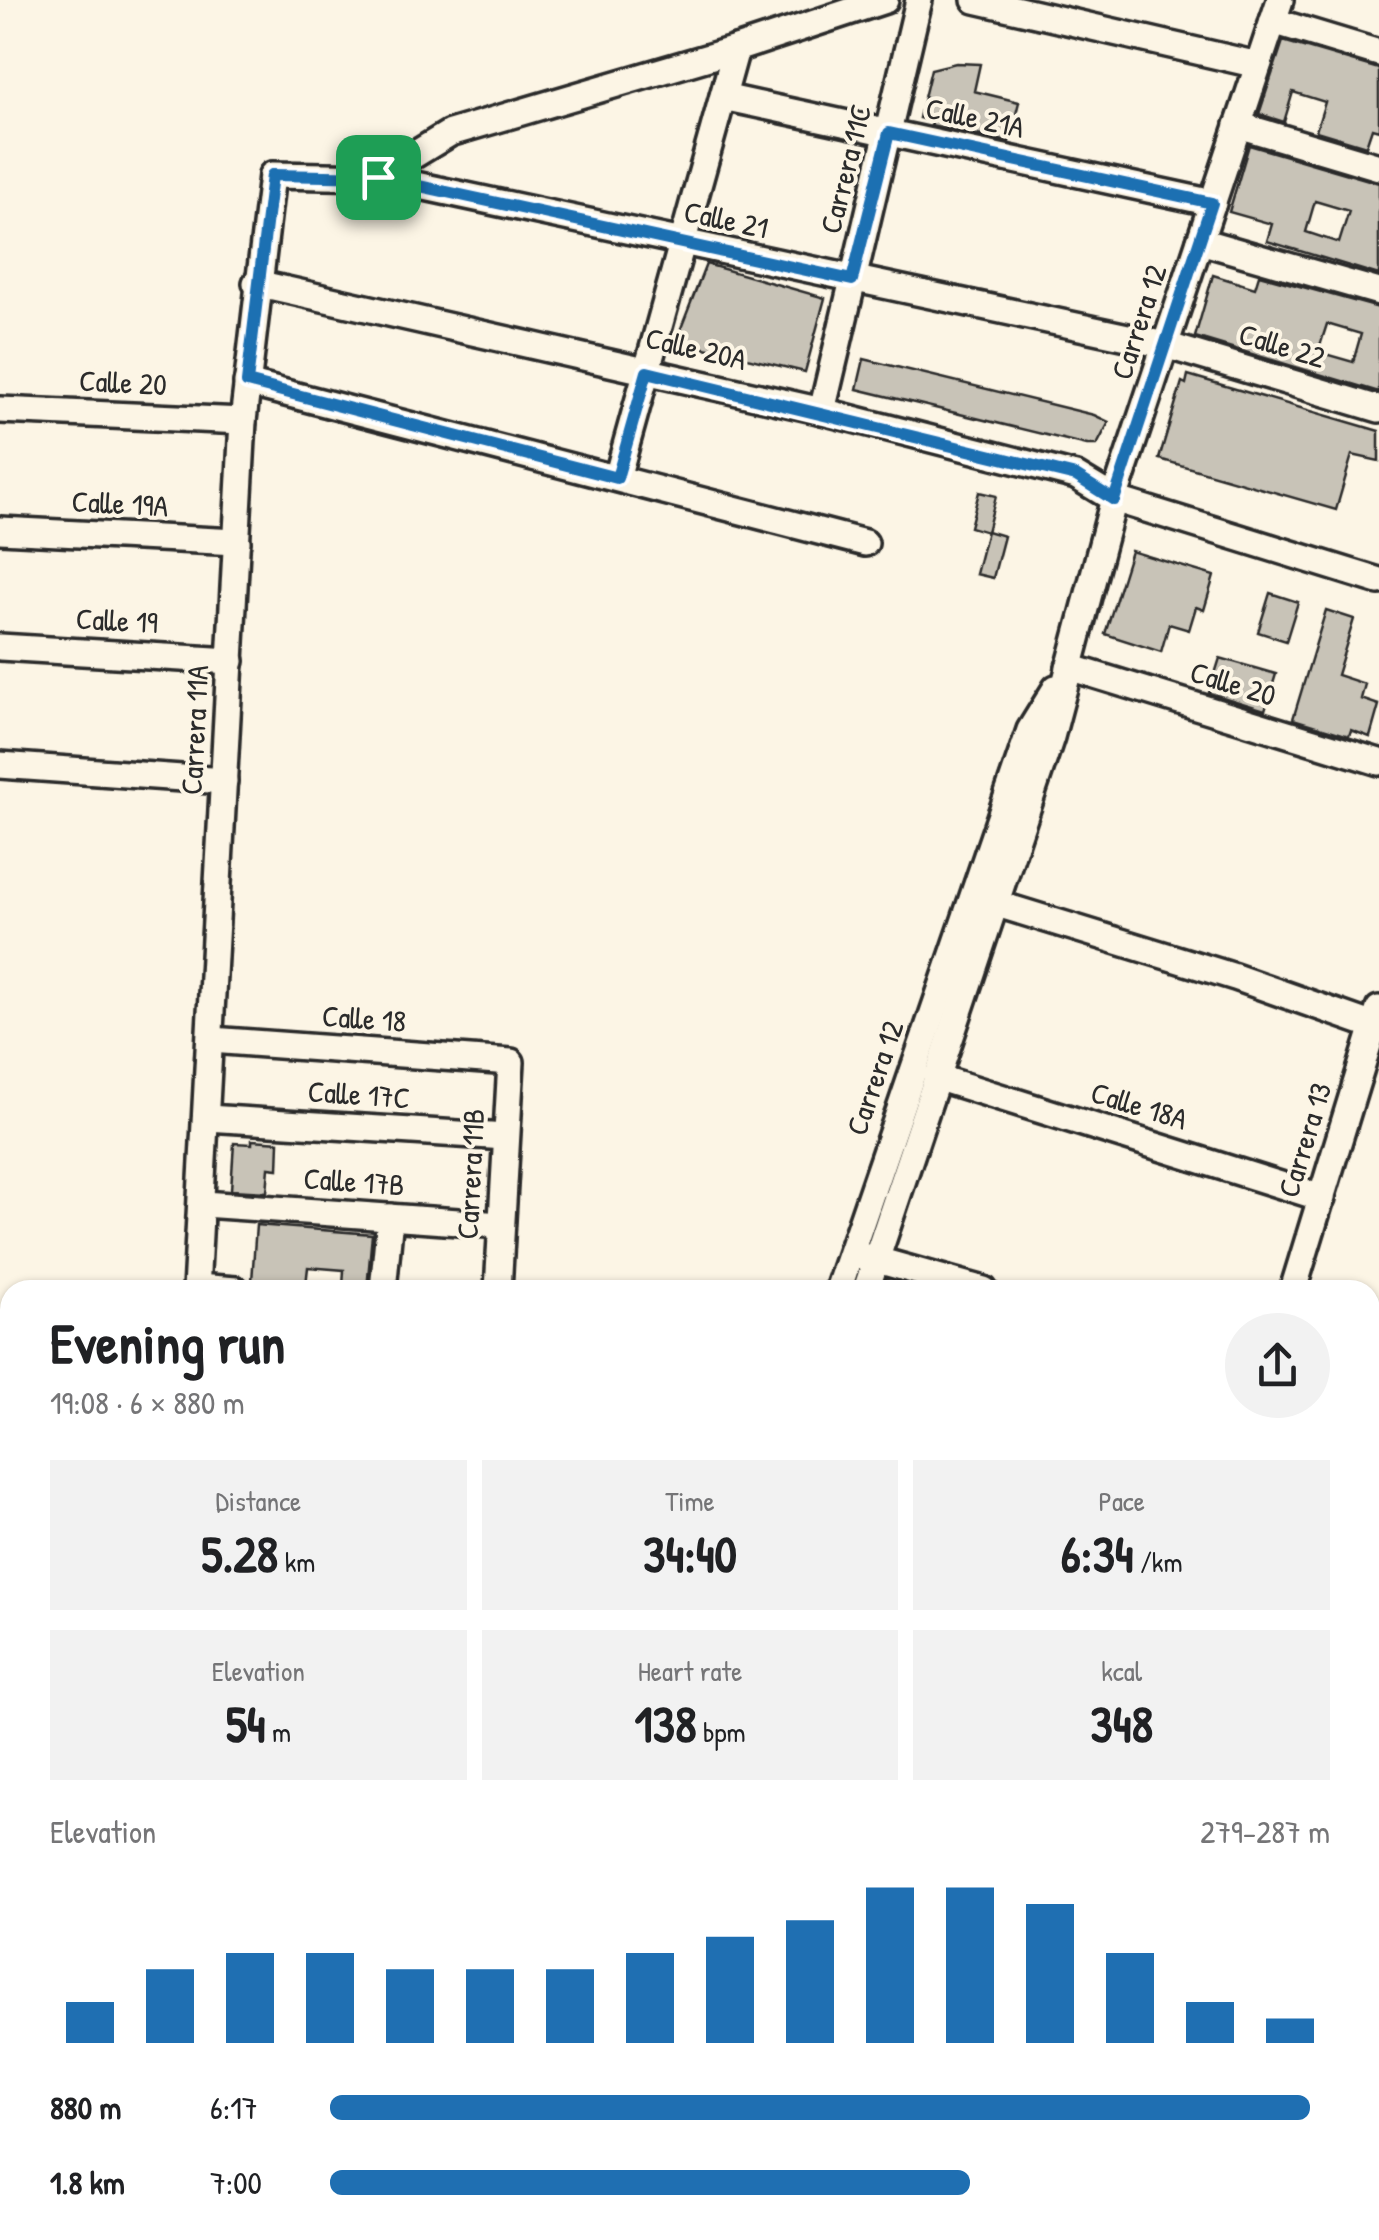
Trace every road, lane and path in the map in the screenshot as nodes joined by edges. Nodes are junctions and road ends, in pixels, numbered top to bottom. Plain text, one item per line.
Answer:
1 (884, 0) edge
2 (919, 0) edge
3 (975, 0) edge
4 (1276, 10) edge
5 (736, 49) junction
6 (1379, 54) edge
7 (1258, 65) junction
8 (723, 97) junction
9 (1238, 125) junction
10 (889, 133) junction
11 (1379, 168) edge
12 (272, 175) joint
13 (378, 177) junction
14 (1212, 203) junction
15 (1200, 241) junction
16 (682, 244) junction
17 (852, 280) junction
18 (256, 283) junction
19 (1379, 292) edge
20 (1166, 345) junction
21 (647, 372) junction
22 (247, 382) junction
23 (1379, 409) edge
24 (0, 410) edge
25 (822, 411) junction
26 (243, 422) junction
27 (617, 478) junction
28 (1114, 500) junction
29 (0, 530) edge
30 (237, 542) junction
31 (865, 543) dead end
32 (1379, 582) edge
33 (0, 647) edge
34 (231, 661) junction
35 (1069, 667) junction
36 (1379, 762) edge
37 (0, 765) edge
38 (224, 781) junction
39 (994, 903) junction
40 (1375, 1035) edge
41 (212, 1040) junction
42 (511, 1062) joint
43 (936, 1077) junction
44 (207, 1118) junction
45 (506, 1137) junction
46 (1322, 1198) junction
47 (203, 1204) junction
48 (390, 1217) junction
49 (501, 1225) junction
50 (850, 1252) junction
51 (876, 1260) junction
52 (197, 1280) edge
53 (385, 1280) edge
54 (498, 1280) edge
55 (841, 1280) edge
56 (869, 1280) edge
57 (948, 1280) edge
58 (1296, 1280) edge

1 - 5 street
2 - 10 street, Carrera 11C
3 - 7 street
4 - 6 street
4 - 7 street, Carrera 12
5 - 8 street
5 - 13 street
7 - 9 street, Carrera 12
8 - 10 street, Calle 21A
8 - 16 street
9 - 11 street
9 - 14 street, Carrera 12
10 - 14 street, Calle 21A
10 - 17 street, Carrera 11C
12 - 13 street, Calle 21
12 - 18 street, Carrera 11A
13 - 16 street, Calle 21
14 - 15 street, Carrera 12
15 - 19 street
15 - 20 street, Carrera 12
16 - 17 street, Calle 21
16 - 21 street
17 - 20 street, Calle 21
17 - 25 street, Carrera 11C
18 - 21 street, Calle 20A
18 - 22 street, Carrera 11A
20 - 23 street, Calle 22
20 - 28 street, Carrera 12
21 - 25 street, Calle 20A
21 - 27 street
22 - 26 street, Carrera 11A
22 - 27 street
24 - 26 street, Calle 20
25 - 28 street, Calle 20A
26 - 30 street, Carrera 11A
27 - 31 street
28 - 32 street
28 - 35 street, Carrera 12
29 - 30 street, Calle 19A
30 - 34 street, Carrera 11A
33 - 34 street, Calle 19
34 - 38 street, Carrera 11A
35 - 36 street, Calle 20
35 - 39 street, Carrera 12
35 - 50 street, Carrera 12
37 - 38 street
38 - 41 street, Carrera 11A
39 - 40 street
39 - 43 street, Carrera 12
40 - 46 street, Carrera 13
41 - 42 street, Calle 18
41 - 44 street, Carrera 11A
42 - 45 street, Carrera 11B
43 - 46 street, Calle 18A
43 - 51 street, Carrera 12
44 - 45 street, Calle 17C
44 - 47 street, Carrera 11A
45 - 49 street, Carrera 11B
46 - 58 street, Carrera 13
47 - 48 street, Calle 17B
47 - 52 street, Carrera 11A
48 - 49 street, Calle 17B
48 - 53 street
49 - 54 street, Carrera 11B
50 - 51 street
50 - 55 street, Carrera 12
51 - 56 street, Carrera 12
51 - 57 street

